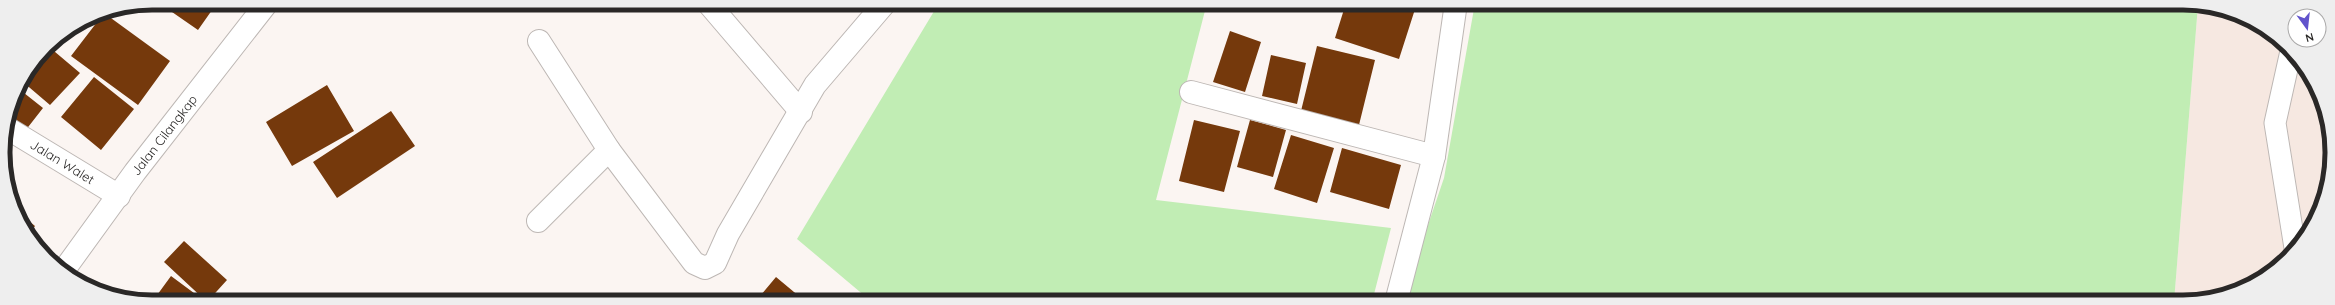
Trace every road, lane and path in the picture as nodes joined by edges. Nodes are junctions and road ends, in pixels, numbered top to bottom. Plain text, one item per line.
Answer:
1 (262, 10) edge
2 (714, 10) edge
3 (879, 10) edge
4 (1455, 10) edge
5 (539, 40) dead end
6 (2289, 58) edge
7 (1191, 92) dead end
8 (801, 112) junction
9 (12, 131) edge
10 (609, 150) junction
11 (1434, 156) junction
12 (119, 196) junction
13 (538, 221) dead end
14 (2295, 240) edge
15 (67, 266) edge
16 (1398, 295) edge

1 - 12 street, Jalan Cilangkap
2 - 8 street
3 - 8 street
4 - 11 street
5 - 10 street
6 - 14 lane
7 - 11 street
8 - 10 street
9 - 12 street, Jalan Walet
10 - 13 street
11 - 16 street
12 - 15 street, Jalan Cilangkap

